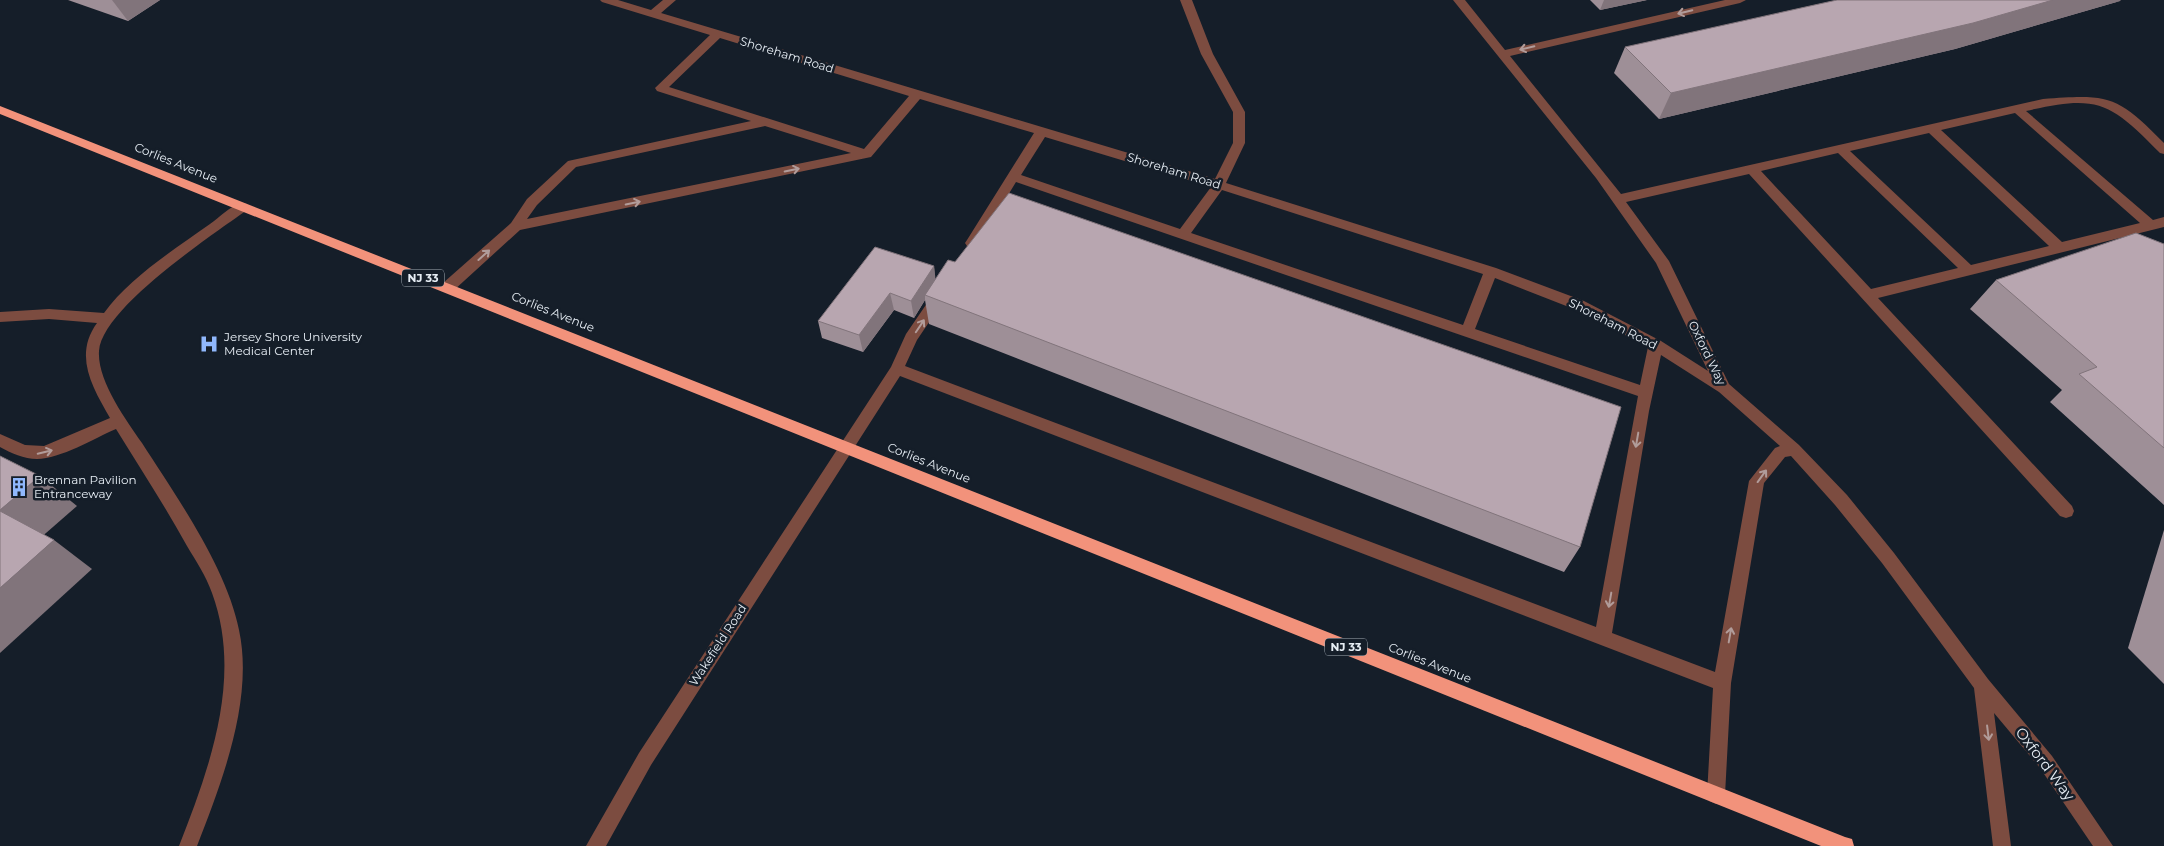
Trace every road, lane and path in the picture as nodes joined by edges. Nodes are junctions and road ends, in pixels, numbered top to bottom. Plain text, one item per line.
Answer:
1 (606, 0) edge
2 (670, 0) edge
3 (1186, 0) edge
4 (1459, 0) edge
5 (1735, 1) edge
6 (654, 14) junction
7 (718, 34) junction
8 (1503, 54) junction
9 (917, 94) junction
10 (2016, 109) junction
11 (0, 110) edge
12 (767, 122) junction
13 (1931, 128) junction
14 (1042, 131) junction
15 (1841, 149) junction
16 (2164, 150) edge
17 (867, 154) junction
18 (1752, 169) junction
19 (1014, 177) junction
20 (1219, 185) junction
21 (1618, 199) junction
22 (242, 207) junction
23 (2164, 222) edge
24 (516, 226) junction
25 (2150, 226) junction
26 (1183, 234) junction
27 (2060, 248) junction
28 (964, 257) edge
29 (1968, 270) junction
30 (1491, 271) junction
31 (948, 282) edge
32 (448, 287) junction
33 (1868, 295) junction
34 (0, 316) edge
35 (108, 318) junction
36 (1467, 331) junction
37 (1656, 345) junction
38 (897, 369) junction
39 (1724, 388) junction
40 (1647, 393) junction
41 (119, 421) junction
42 (0, 440) edge
43 (846, 448) junction
44 (1794, 449) junction
45 (2066, 511) dead end
46 (1603, 638) junction
47 (1722, 683) junction
48 (1982, 685) junction
49 (1716, 795) junction
50 (188, 846) edge
51 (595, 846) edge
52 (1845, 846) edge
53 (2002, 846) edge
54 (2104, 846) edge

1 - 6 street, Shoreham Road
2 - 6 street
3 - 20 street
4 - 8 street, Oxford Way
5 -> 8 street
6 - 7 street, Shoreham Road
7 - 9 street, Shoreham Road
7 - 12 street
8 - 21 street, Oxford Way
9 - 14 street, Shoreham Road
9 - 17 street
10 - 13 street
10 - 16 street
10 - 25 street
11 - 22 highway, Corlies Avenue / NJ 33
12 - 17 street
12 - 24 street
13 - 15 street
13 - 27 street
14 - 19 street
14 - 20 street, Shoreham Road
15 - 18 street
15 - 29 street
24 -> 17 street
18 - 21 street
18 - 33 street
19 - 26 street
19 - 28 street
20 - 26 street
20 - 30 street, Shoreham Road
21 - 39 street, Oxford Way
22 - 32 highway, Corlies Avenue / NJ 33
22 - 35 street
23 - 25 street
32 -> 24 street
25 - 27 street
26 - 36 street
27 - 29 street
29 - 33 street
30 - 36 street
30 - 37 street, Shoreham Road
38 -> 31 street, Wakefield Road
32 - 43 highway, Corlies Avenue / NJ 33
33 - 45 street
34 - 35 street
35 - 41 street
36 - 40 street
37 - 39 street, Shoreham Road
37 - 40 street
38 - 43 street, Wakefield Road
38 - 46 street
39 - 44 street, Oxford Way
40 -> 46 street
42 -> 41 street
41 - 50 street
43 - 49 highway, Corlies Avenue / NJ 33
43 - 51 street, Wakefield Road
47 -> 44 street
44 - 48 street, Oxford Way
46 - 47 street
47 - 49 street
48 -> 53 street, Oxford Way
48 - 54 street, Oxford Way
49 - 52 highway, Corlies Avenue / NJ 33

